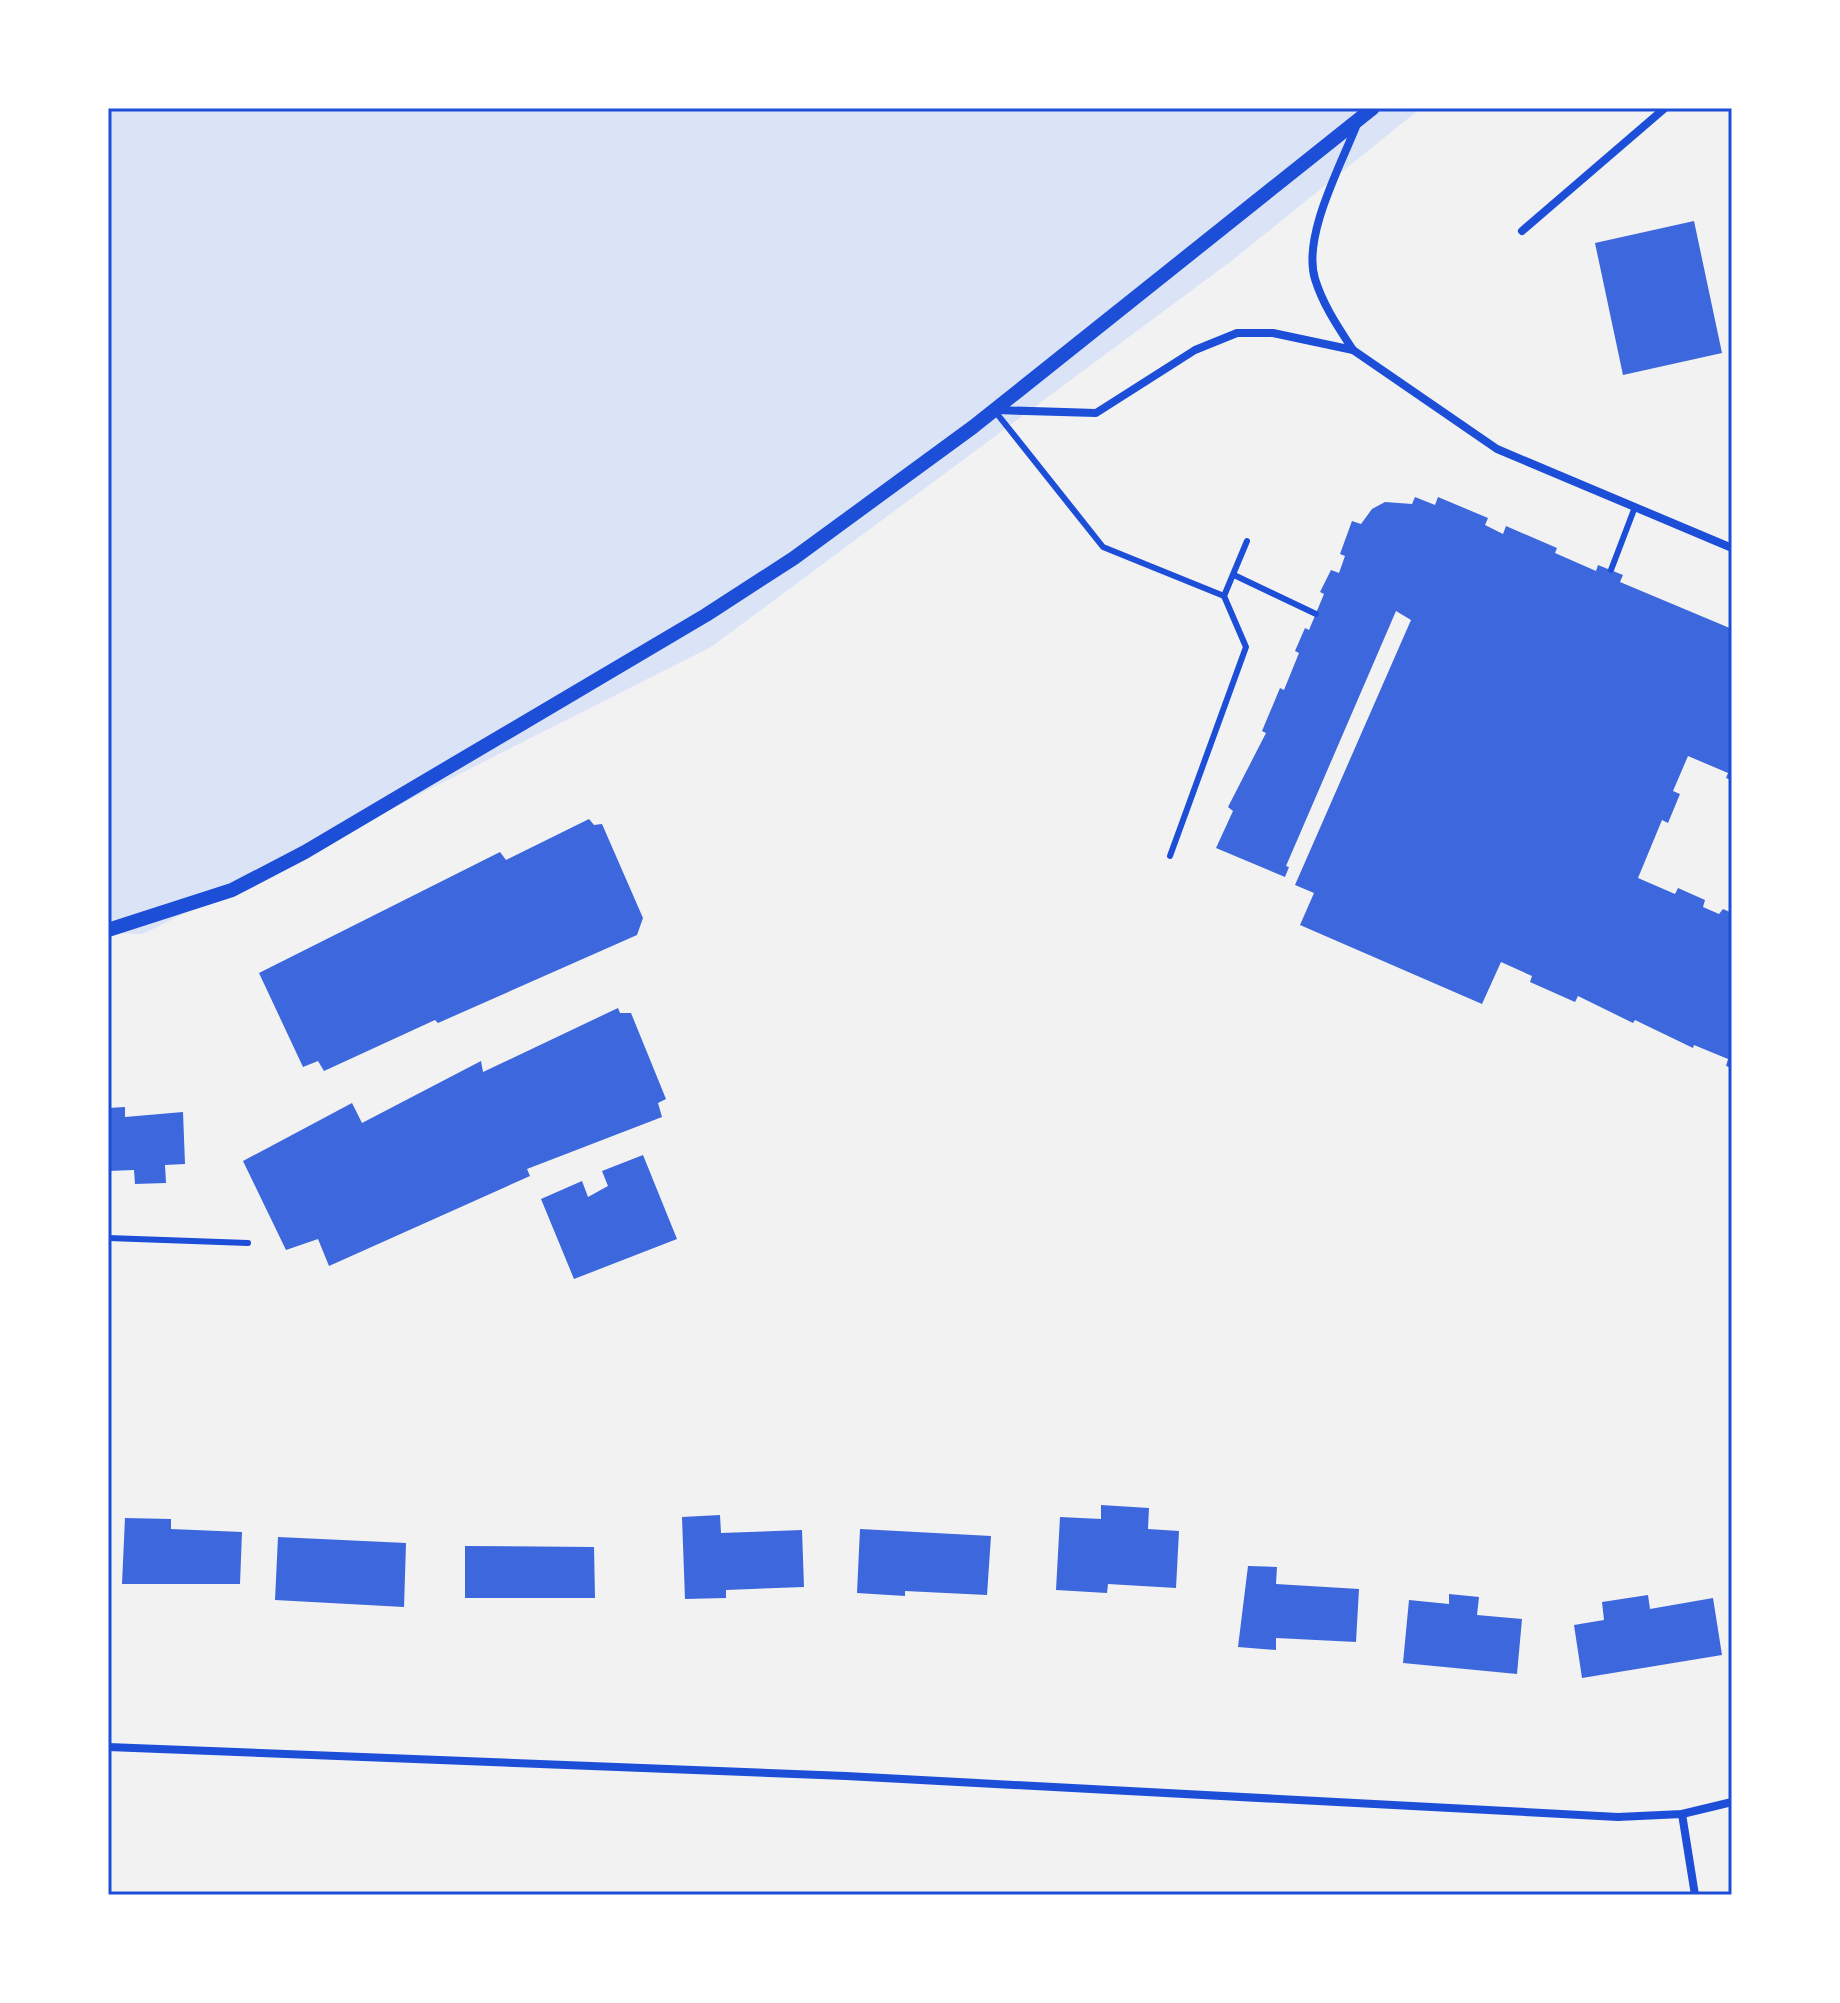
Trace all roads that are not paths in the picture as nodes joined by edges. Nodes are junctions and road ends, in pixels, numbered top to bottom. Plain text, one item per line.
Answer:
1 (1373, 108) edge
2 (1665, 108) edge
3 (1359, 119) junction
4 (1522, 231) dead end
5 (1353, 350) junction
6 (994, 410) junction
7 (1635, 507) junction
8 (1247, 541) dead end
9 (1732, 548) edge
10 (1611, 570) dead end
11 (1234, 575) junction
12 (1224, 596) junction
13 (1316, 614) dead end
14 (1170, 856) dead end
15 (108, 930) edge
16 (108, 1238) edge
17 (248, 1243) dead end
18 (108, 1747) edge
19 (1732, 1802) edge
20 (1682, 1814) junction
21 (1695, 1895) edge

1 - 3 street
2 - 4 street
3 - 5 street
3 - 6 street
5 - 6 street
5 - 7 street
6 - 12 lane
6 - 15 street
7 - 9 street
7 - 10 lane
8 - 11 lane
11 - 12 lane
11 - 13 lane
12 - 14 lane
16 - 17 lane
18 - 20 street
19 - 20 street
20 - 21 street

